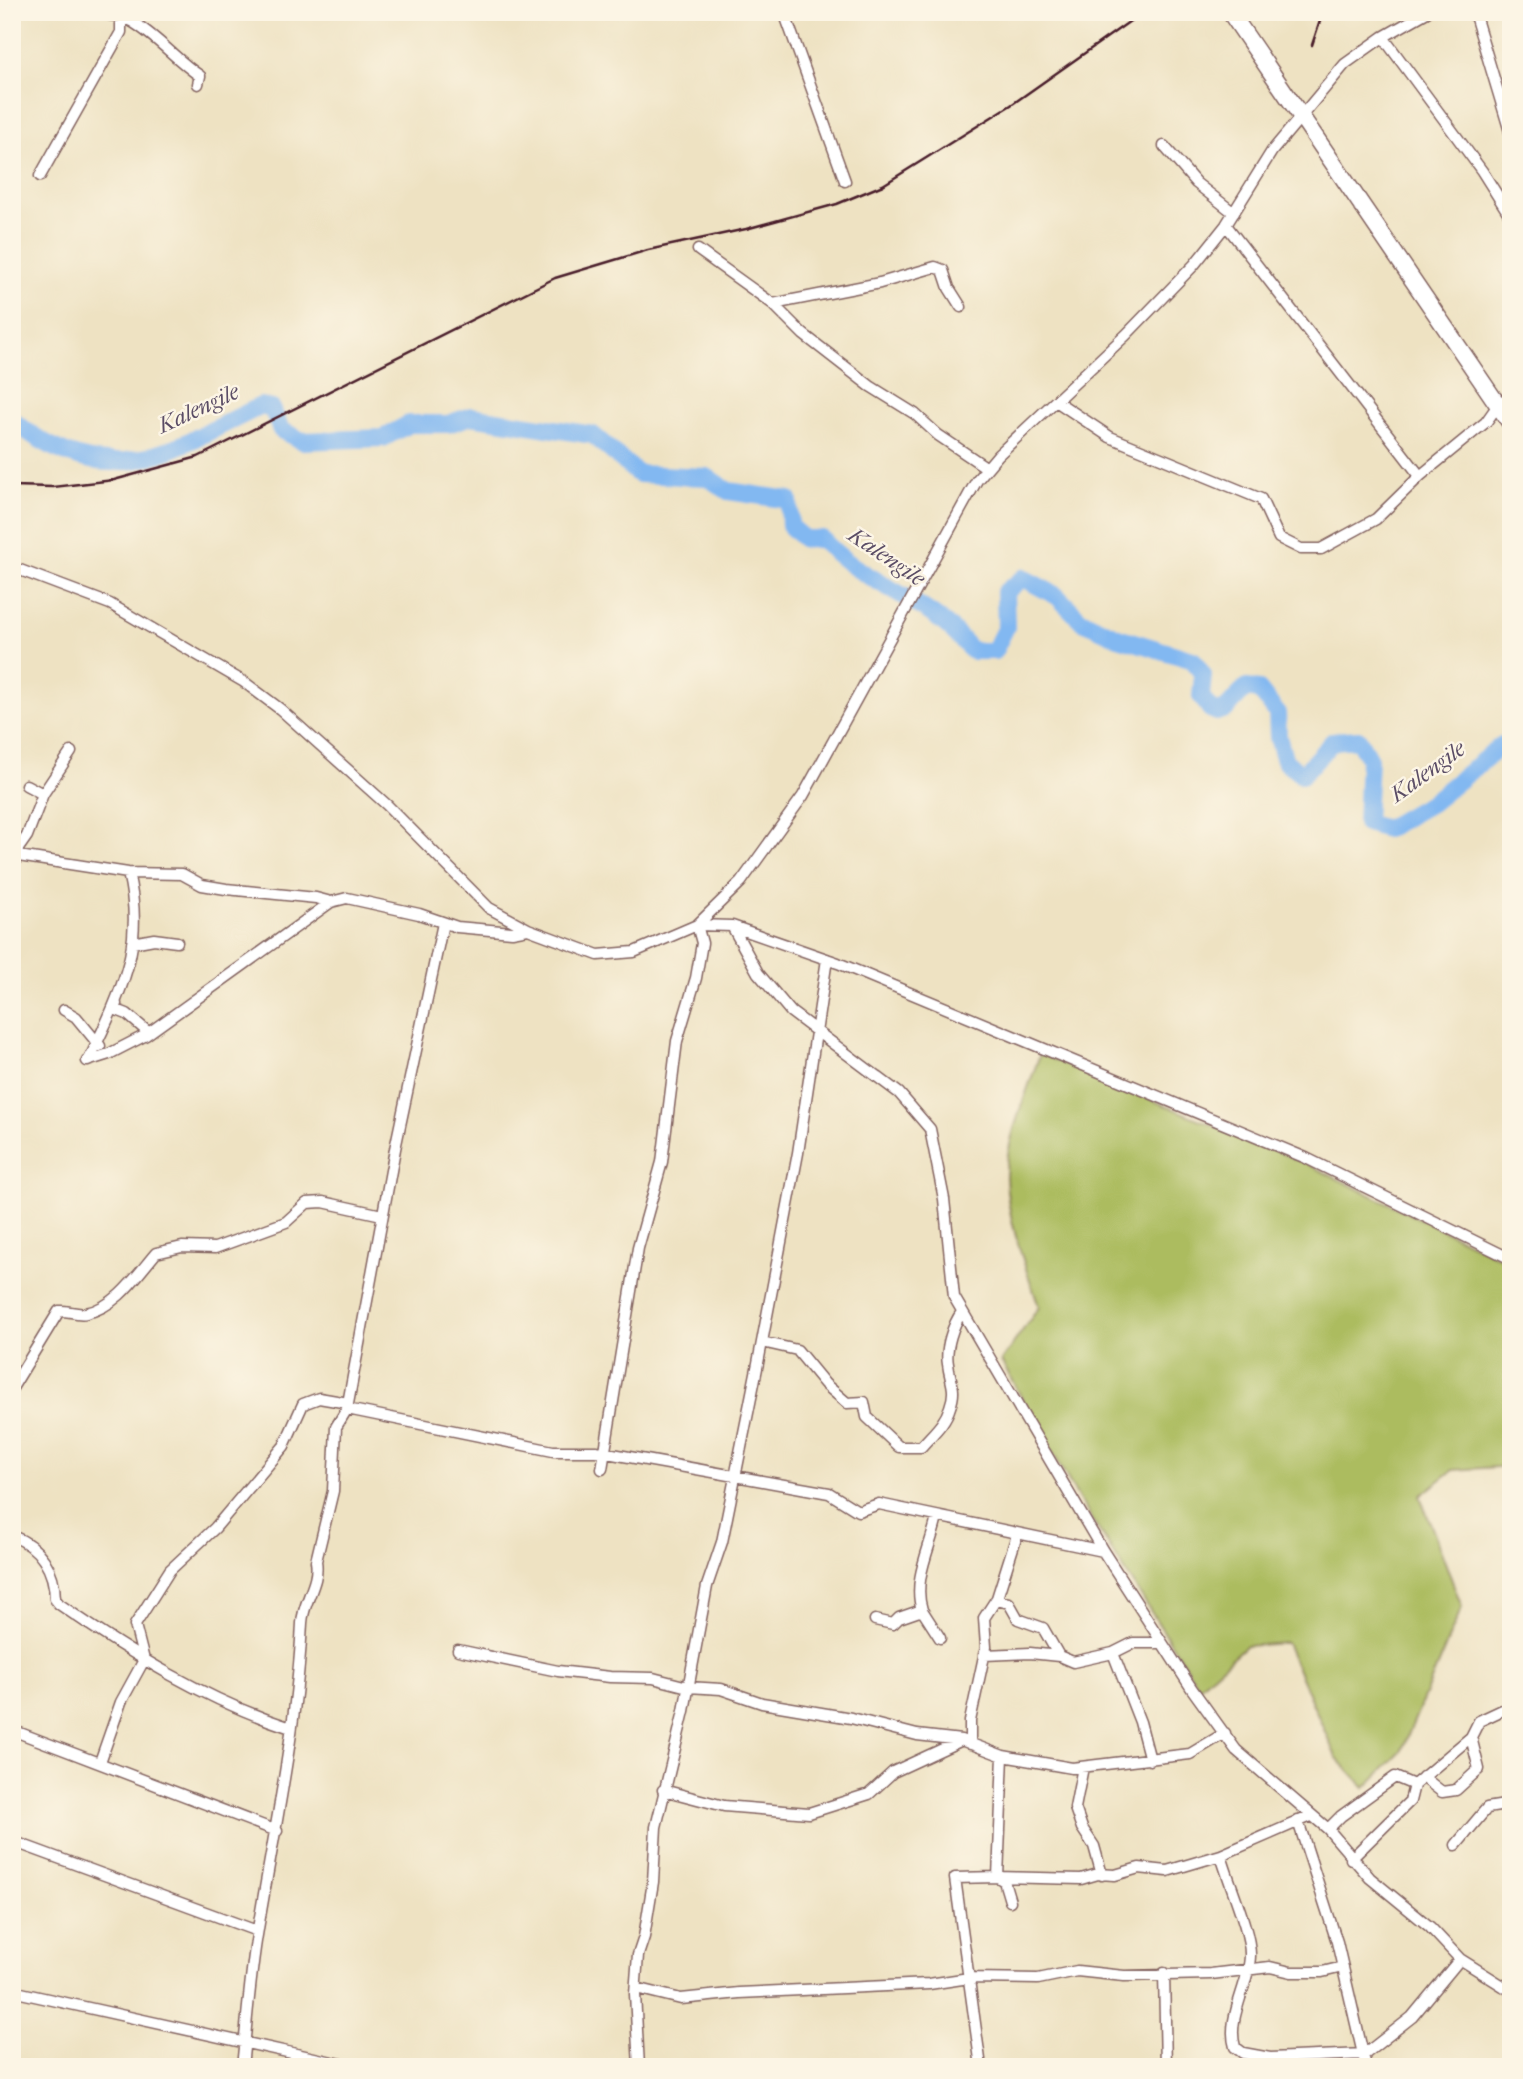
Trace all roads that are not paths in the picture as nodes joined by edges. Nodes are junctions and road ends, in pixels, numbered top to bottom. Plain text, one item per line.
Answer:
1 (93, 12) edge
2 (784, 12) edge
3 (1230, 12) edge
4 (1427, 12) edge
5 (1474, 12) edge
6 (121, 17) junction
7 (1383, 37) junction
8 (198, 84) dead end
9 (1301, 117) junction
10 (1511, 135) edge
11 (1164, 146) dead end
12 (40, 176) dead end
13 (845, 181) dead end
14 (1234, 213) junction
15 (1511, 218) edge
16 (1226, 225) junction
17 (698, 250) dead end
18 (772, 304) junction
19 (961, 307) dead end
20 (1504, 400) edge
21 (1056, 401) junction
22 (1511, 424) edge
23 (987, 468) junction
24 (1420, 476) junction
25 (12, 567) edge
26 (71, 752) dead end
27 (26, 785) dead end
28 (43, 794) junction
29 (13, 855) edge
30 (128, 873) junction
31 (331, 902) junction
32 (443, 923) junction
33 (697, 925) junction
34 (732, 926) junction
35 (528, 929) junction
36 (177, 942) dead end
37 (132, 943) junction
38 (827, 959) junction
39 (121, 994) junction
40 (64, 1010) dead end
41 (816, 1032) junction
42 (149, 1033) junction
43 (99, 1045) junction
44 (109, 1054) junction
45 (382, 1215) junction
46 (1511, 1259) edge
47 (962, 1312) junction
48 (762, 1342) junction
49 (12, 1388) edge
50 (347, 1406) junction
51 (605, 1452) junction
52 (602, 1469) dead end
53 (736, 1475) junction
54 (937, 1517) junction
55 (1017, 1535) junction
56 (12, 1536) edge
57 (1103, 1551) junction
58 (996, 1600) junction
59 (922, 1610) junction
60 (874, 1620) dead end
61 (940, 1638) dead end
62 (1161, 1643) junction
63 (458, 1650) dead end
64 (1113, 1653) junction
65 (984, 1655) junction
66 (1059, 1656) junction
67 (144, 1660) junction
68 (688, 1687) junction
69 (1511, 1706) edge
70 (291, 1728) junction
71 (12, 1730) edge
72 (1225, 1733) junction
73 (1471, 1737) junction
74 (965, 1742) junction
75 (1003, 1756) junction
76 (1150, 1760) junction
77 (100, 1762) junction
78 (1083, 1767) junction
79 (1423, 1777) junction
80 (1414, 1785) junction
81 (663, 1790) junction
82 (1511, 1804) edge
83 (1311, 1816) junction
84 (1298, 1821) junction
85 (1328, 1829) junction
86 (277, 1831) junction
87 (12, 1841) edge
88 (1456, 1845) dead end
89 (1221, 1855) junction
90 (1351, 1858) junction
91 (1102, 1875) junction
92 (998, 1877) junction
93 (1010, 1901) dead end
94 (257, 1931) junction
95 (1460, 1959) junction
96 (1343, 1967) junction
97 (1247, 1971) junction
98 (1164, 1973) junction
99 (968, 1979) junction
100 (636, 1988) junction
101 (12, 1991) edge
102 (1511, 1991) edge
103 (245, 2043) junction
104 (1366, 2054) junction
105 (242, 2067) edge
106 (355, 2067) edge
107 (639, 2067) edge
108 (981, 2067) edge
109 (1166, 2067) edge
110 (1366, 2067) edge

1 - 6 street
2 - 13 street
3 - 9 highway
4 - 7 street
5 - 10 street
6 - 8 street
6 - 12 street
7 - 9 street
7 - 15 street
9 - 14 street
9 - 20 highway
11 - 14 street
14 - 16 street
16 - 21 street
16 - 24 street
17 - 18 street
18 - 19 street
18 - 23 street
20 - 22 highway
20 - 24 street
21 - 23 street
21 - 24 street
23 - 33 street
25 - 35 street
26 - 28 street
27 - 28 street
28 - 29 street
29 - 30 street
30 - 31 street
30 - 37 street
31 - 32 street
31 - 42 street
32 - 35 street
32 - 45 street
33 - 34 street
33 - 35 street
33 - 51 street
34 - 38 street
34 - 41 street
36 - 37 street
37 - 39 street
38 - 41 street
38 - 46 street
39 - 42 street
39 - 43 street
40 - 43 street
41 - 47 street
41 - 48 street
42 - 44 street
43 - 44 street
43 - 44 street
45 - 49 street
45 - 50 street
47 - 48 street
47 - 57 street
48 - 53 street
50 - 51 street
50 - 67 street
50 - 70 street
51 - 52 street
51 - 53 street
53 - 54 street
53 - 68 street
54 - 55 street
54 - 59 street
55 - 57 street
55 - 58 street
56 - 67 street
57 - 62 street
58 - 65 street
58 - 66 street
59 - 60 street
59 - 61 street
62 - 64 street
62 - 72 street
63 - 68 street
64 - 66 street
64 - 76 street
65 - 66 street
65 - 74 street
67 - 70 street
67 - 77 street
68 - 74 street
68 - 81 street
69 - 73 street
70 - 86 street
71 - 77 street
72 - 76 street
72 - 83 street
73 - 79 street
73 - 79 street
74 - 75 street
74 - 81 street
75 - 78 street
75 - 92 street
76 - 78 street
77 - 86 street
78 - 91 street
79 - 80 street
80 - 85 street
80 - 90 street
81 - 100 street
82 - 88 street
83 - 84 street
83 - 85 street
84 - 89 street
84 - 96 street
85 - 90 street
86 - 94 street
87 - 94 street
89 - 91 street
89 - 97 street
90 - 95 street
91 - 92 street
92 - 93 street
92 - 99 street
94 - 103 street
95 - 102 street
95 - 104 street
96 - 97 street
96 - 104 street
97 - 98 street
97 - 104 street
98 - 99 street
98 - 109 street
99 - 100 street
99 - 108 street
100 - 107 street
101 - 103 street
103 - 105 street
103 - 106 street
104 - 110 street

